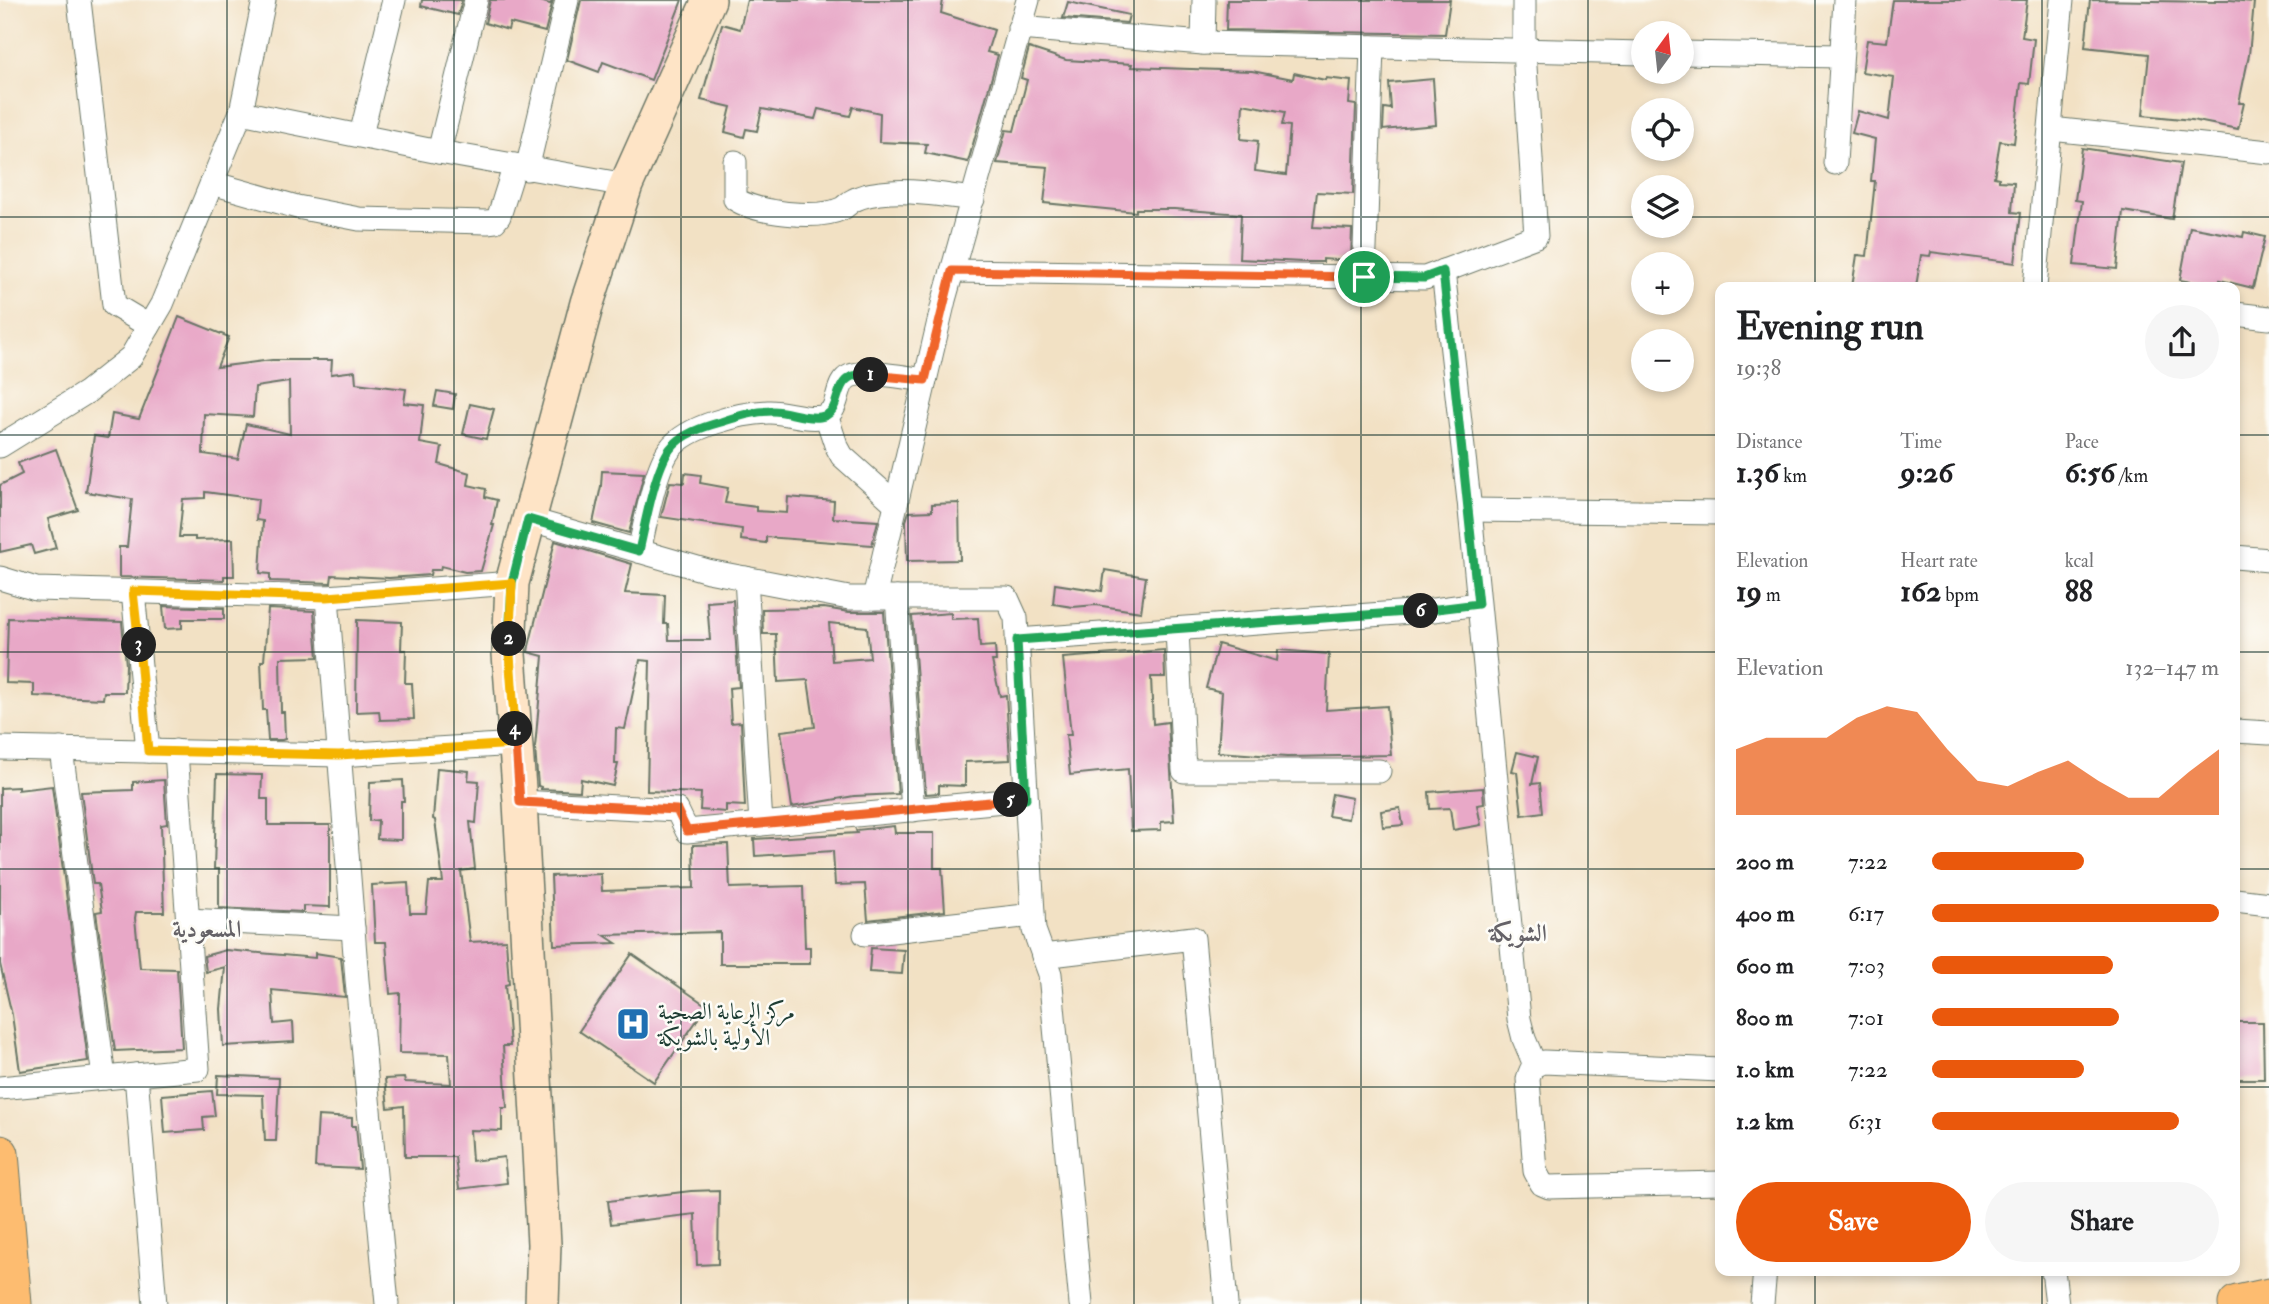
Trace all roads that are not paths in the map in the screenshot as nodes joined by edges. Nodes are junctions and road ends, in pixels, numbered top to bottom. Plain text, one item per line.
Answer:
1 (79, 0) edge
2 (264, 0) edge
3 (394, 0) edge
4 (476, 0) edge
5 (567, 0) edge
6 (709, 0) edge
7 (1028, 0) edge
8 (1204, 0) edge
9 (1524, 0) edge
10 (1845, 0) edge
11 (2062, 0) edge
12 (1018, 28) junction
13 (1203, 43) junction
14 (1372, 47) junction
15 (1524, 51) junction
16 (1631, 53) edge
17 (1694, 53) edge
18 (1840, 55) junction
19 (241, 112) junction
20 (2051, 129) junction
21 (361, 135) junction
22 (439, 152) junction
23 (2269, 152) edge
24 (735, 162) dead end
25 (1835, 163) dead end
26 (521, 167) junction
27 (212, 183) junction
28 (626, 186) junction
29 (972, 199) junction
30 (952, 271) junction
31 (1443, 271) junction
32 (1364, 277) junction
33 (2036, 282) edge
34 (2240, 315) edge
35 (2269, 318) edge
36 (149, 326) junction
37 (925, 380) junction
38 (826, 415) junction
39 (0, 446) edge
40 (896, 504) junction
41 (1469, 510) junction
42 (1715, 513) edge
43 (528, 519) junction
44 (639, 551) junction
45 (2240, 558) edge
46 (2269, 561) edge
47 (0, 578) edge
48 (746, 578) junction
49 (512, 583) junction
50 (133, 591) junction
51 (327, 597) junction
52 (885, 598) junction
53 (1478, 604) junction
54 (1178, 630) junction
55 (1017, 640) junction
56 (2240, 731) edge
57 (2269, 733) edge
58 (516, 744) junction
59 (0, 748) edge
60 (61, 749) junction
61 (148, 751) junction
62 (176, 751) junction
63 (339, 755) junction
64 (1380, 771) dead end
65 (1026, 799) junction
66 (520, 802) junction
67 (913, 810) junction
68 (761, 824) junction
69 (2240, 901) edge
70 (2269, 904) edge
71 (1033, 915) junction
72 (187, 920) junction
73 (353, 928) junction
74 (865, 934) dead end
75 (1043, 956) junction
76 (1535, 1065) junction
77 (1715, 1070) edge
78 (136, 1075) junction
79 (104, 1078) junction
80 (0, 1088) edge
81 (0, 1154) edge
82 (1715, 1183) edge
83 (544, 1244) junction
84 (1764, 1276) edge
85 (2054, 1276) edge
86 (2269, 1297) edge
87 (13, 1304) edge
88 (155, 1304) edge
89 (387, 1304) edge
90 (542, 1304) edge
91 (566, 1304) edge
92 (1081, 1304) edge
93 (1226, 1304) edge
94 (1762, 1304) edge
95 (2057, 1304) edge
96 (2237, 1304) edge

1 - 36 street
2 - 19 street
3 - 21 street
4 - 22 street
5 - 26 street
6 - 28 street
7 - 12 street
8 - 13 street
9 - 15 street
10 - 18 street
11 - 20 street
12 - 13 street
12 - 29 street
13 - 14 street
14 - 15 street
14 - 32 street
15 - 16 street
15 - 31 street
17 - 18 street
18 - 25 street
19 - 21 street
19 - 27 street
20 - 23 street
20 - 33 street
21 - 22 street
22 - 26 street
24 - 29 street
26 - 27 street
26 - 28 street
27 - 36 street
28 - 43 street
29 - 30 street
30 - 32 street
30 - 37 street
31 - 32 street
31 - 41 street
34 - 35 street
36 - 39 street
37 - 38 street
37 - 40 street
38 - 40 street
38 - 44 street
40 - 52 street
41 - 42 street
41 - 53 street
43 - 44 street
43 - 49 street
44 - 48 street
45 - 46 street
47 - 50 street
48 - 52 street
48 - 68 street
49 - 51 street
49 - 58 street
50 - 51 street
50 - 61 street
51 - 63 street
52 - 55 street
52 - 67 street
53 - 54 street
53 - 76 street
54 - 55 street
54 - 64 street
55 - 65 street
56 - 57 street
58 - 63 street
58 - 66 street
59 - 60 street
60 - 61 street
60 - 79 street
61 - 62 street
62 - 63 street
62 - 72 street
63 - 73 street
65 - 67 street
65 - 71 street
66 - 68 street
66 - 83 street
67 - 68 street
69 - 70 street
71 - 74 street
71 - 75 street
72 - 73 street
72 - 78 street
73 - 89 street
75 - 92 street
75 - 93 street
76 - 77 street
76 - 82 street
78 - 79 street
78 - 88 street
79 - 80 street
81 - 87 main road
83 - 90 street
83 - 91 street
84 - 94 street
85 - 95 street
86 - 96 main road

